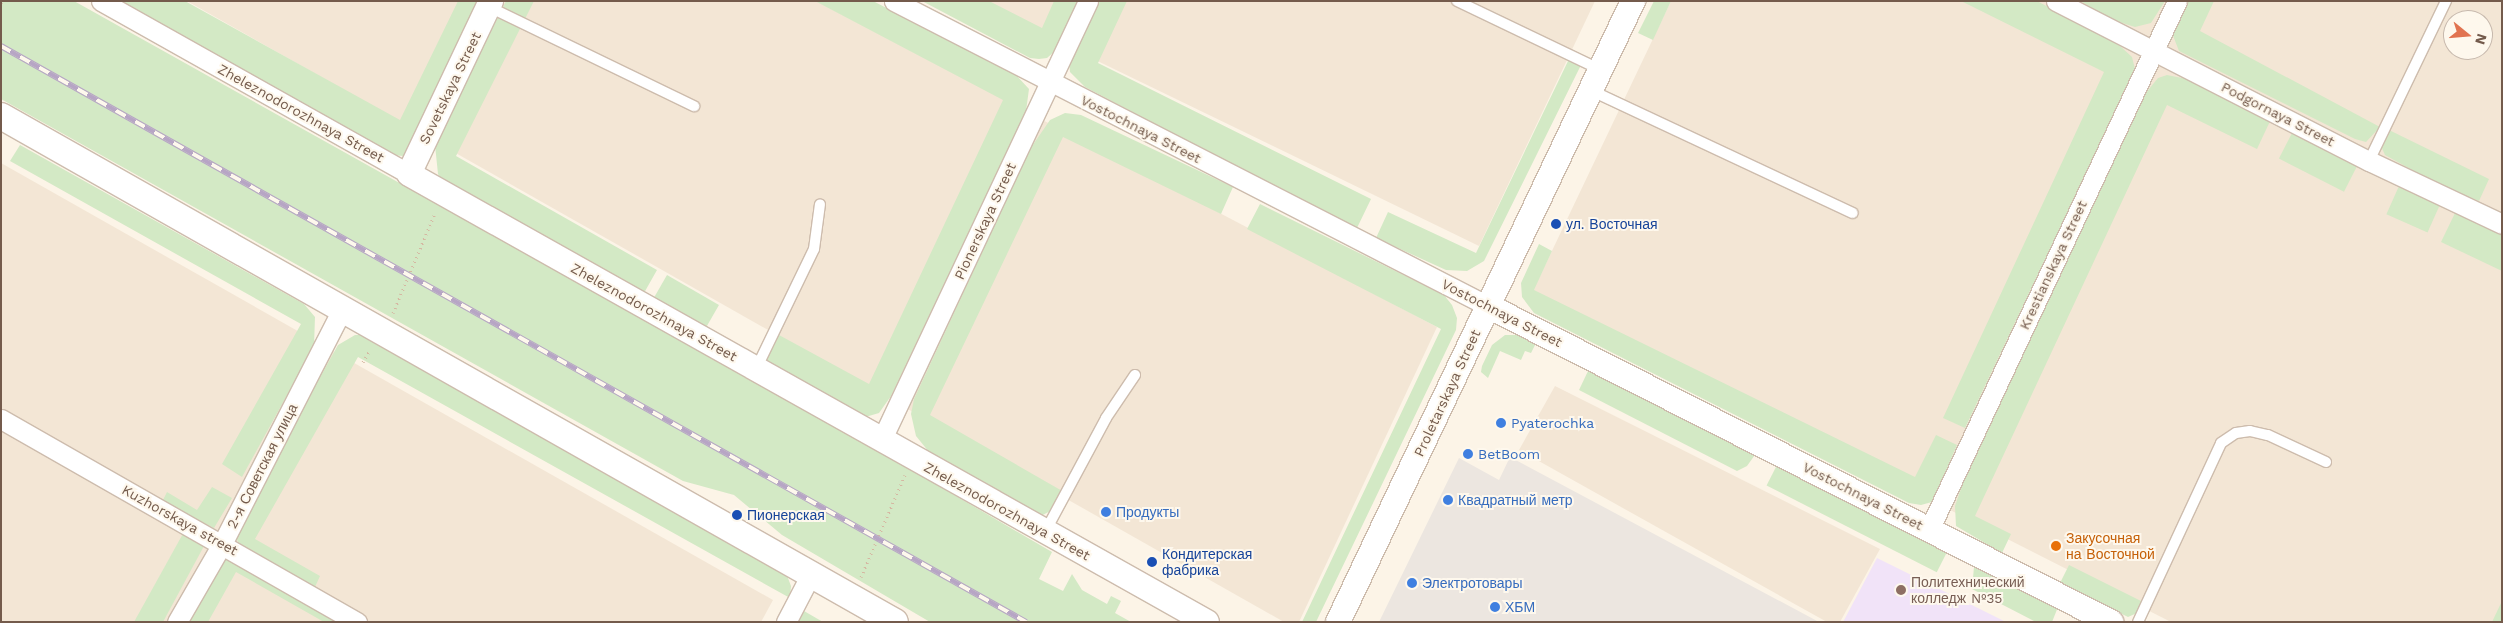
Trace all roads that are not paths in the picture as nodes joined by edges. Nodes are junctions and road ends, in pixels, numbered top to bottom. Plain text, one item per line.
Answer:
1 (102, 1) edge
2 (894, 1) edge
3 (1088, 1) edge
4 (1457, 1) edge
5 (1633, 1) edge
6 (2056, 1) edge
7 (2177, 1) edge
8 (2446, 1) edge
9 (490, 4) edge
10 (2153, 51) junction
11 (1596, 80) junction
12 (1050, 83) junction
13 (694, 106) dead end
14 (1, 116) edge
15 (2369, 161) junction
16 (409, 174) junction
17 (820, 204) dead end
18 (1853, 213) dead end
19 (2502, 224) edge
20 (1488, 306) junction
21 (343, 308) junction
22 (756, 370) junction
23 (1135, 375) dead end
24 (1, 420) edge
25 (881, 440) junction
26 (2326, 462) dead end
27 (1929, 530) junction
28 (1045, 532) junction
29 (222, 544) junction
30 (811, 574) junction
31 (176, 622) edge
32 (357, 622) edge
33 (786, 622) edge
34 (895, 622) edge
35 (1207, 622) edge
36 (1338, 622) edge
37 (2111, 622) edge
38 (2138, 622) edge

1 - 16 street, Zheleznodorozhnaya Street
2 - 12 street, Vostochnaya Street
3 - 12 street, Pionerskaya Street
4 - 11 lane
5 - 11 street, Proletarskaya Street
6 - 10 street, Podgornaya Street
7 - 10 street, Krestianskaya Street
8 - 15 lane
9 - 13 lane
9 - 16 street, Sovetskaya Street
10 - 15 street, Podgornaya Street
10 - 27 street, Krestianskaya Street
11 - 18 lane
11 - 20 street, Proletarskaya Street
12 - 20 street, Vostochnaya Street
12 - 25 street, Pionerskaya Street
14 - 21 main road
15 - 19 street, Podgornaya Street
16 - 22 street, Zheleznodorozhnaya Street
17 - 22 lane
20 - 27 street, Vostochnaya Street
20 - 36 street, Proletarskaya Street
21 - 29 street, 2-я Советская улица
21 - 30 main road
22 - 25 street, Zheleznodorozhnaya Street
23 - 28 lane
24 - 29 street, Kuzhorskaya street
25 - 28 street, Zheleznodorozhnaya Street
26 - 38 lane
27 - 37 street, Vostochnaya Street
28 - 35 street, Zheleznodorozhnaya Street
29 - 31 street, 2-я Советская улица
29 - 32 street, Kuzhorskaya street
30 - 33 street
30 - 34 main road

